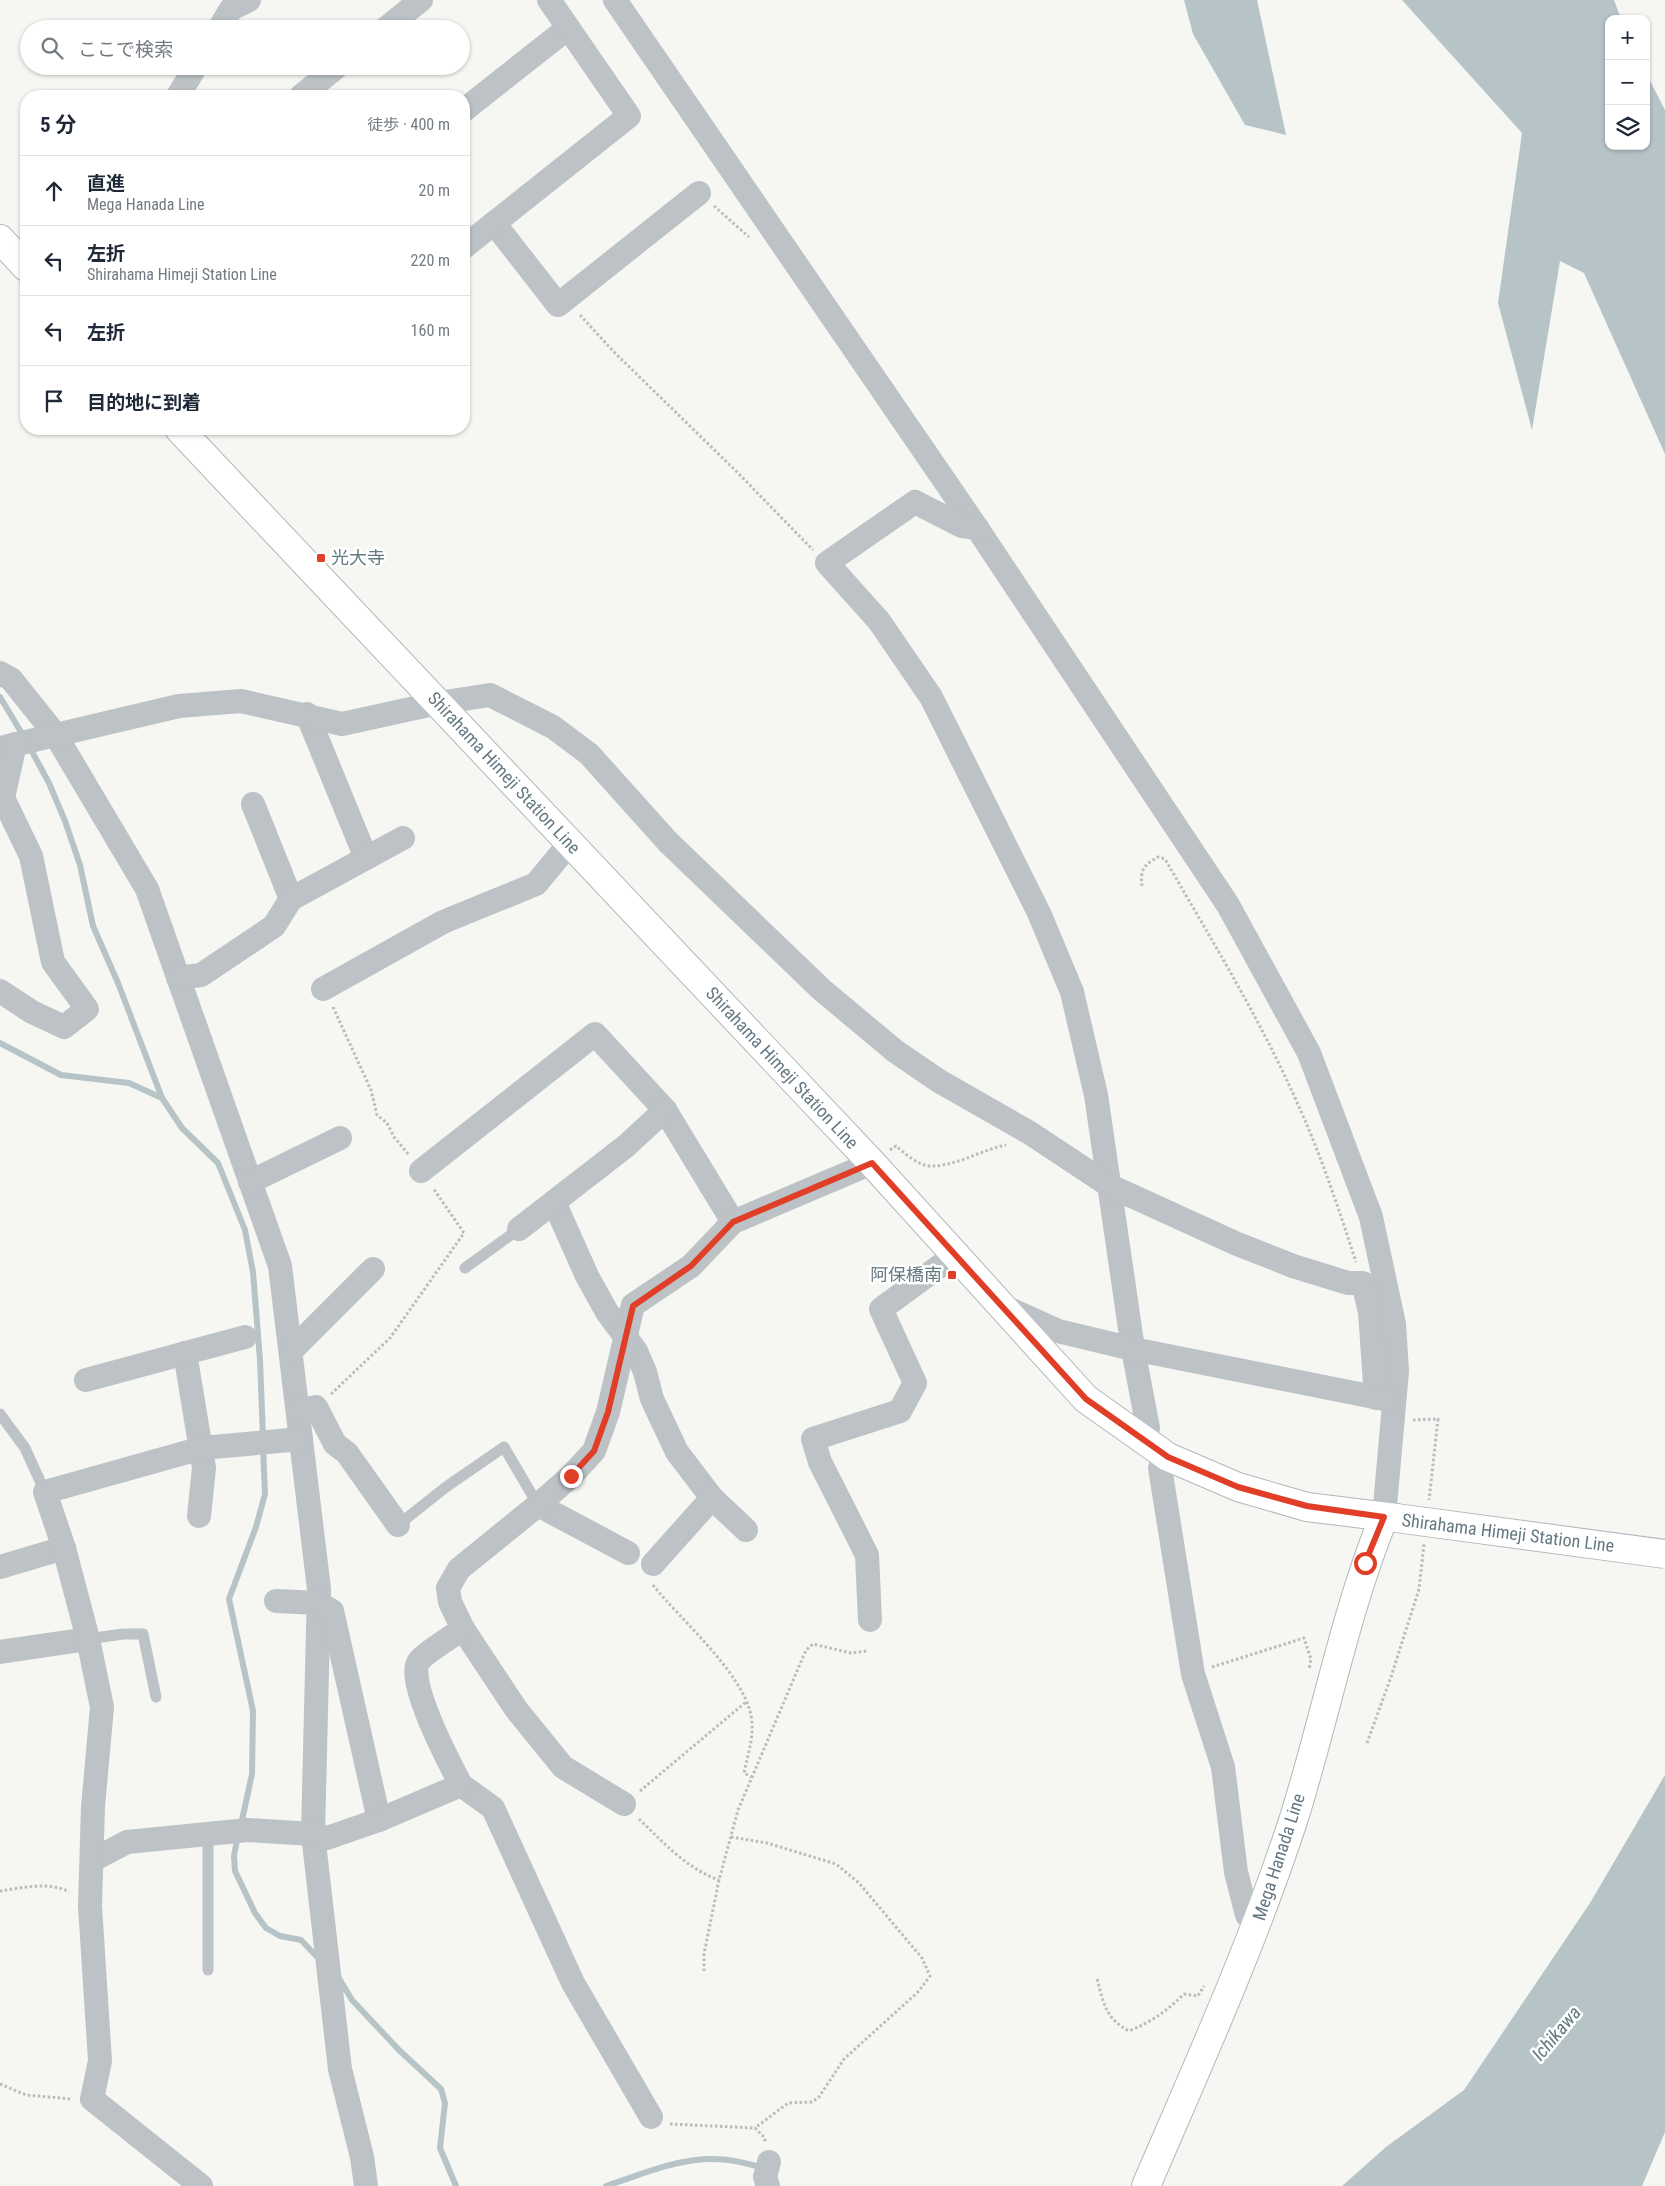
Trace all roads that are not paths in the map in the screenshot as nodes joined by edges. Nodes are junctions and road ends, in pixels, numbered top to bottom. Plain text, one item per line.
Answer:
1 (249, 0) edge
2 (421, 0) edge
3 (549, 0) edge
4 (615, 0) edge
5 (224, 20) edge
6 (396, 20) edge
7 (568, 28) junction
8 (191, 75) edge
9 (327, 75) edge
10 (182, 90) edge
11 (308, 90) edge
12 (470, 105) edge
13 (699, 193) road end
14 (494, 223) junction
15 (0, 239) edge
16 (470, 242) edge
17 (20, 261) edge
18 (185, 435) edge
19 (977, 528) junction
20 (0, 673) edge
21 (438, 703) junction
22 (307, 714) junction
23 (55, 734) junction
24 (8, 746) edge
25 (253, 804) dead end
26 (403, 838) dead end
27 (570, 843) junction
28 (366, 858) junction
29 (291, 899) junction
30 (178, 978) junction
31 (323, 989) road end
32 (0, 991) edge
33 (665, 1110) junction
34 (340, 1138) dead end
35 (872, 1163) junction
36 (421, 1171) road end
37 (250, 1182) junction
38 (1110, 1186) junction
39 (554, 1202) junction
40 (733, 1222) junction
41 (519, 1229) joint
42 (955, 1255) junction
43 (464, 1268) dead end
44 (373, 1269) dead end
45 (999, 1304) junction
46 (625, 1336) junction
47 (245, 1337) dead end
48 (1133, 1349) junction
49 (291, 1351) junction
50 (184, 1353) junction
51 (86, 1380) dead end
52 (1387, 1406) junction
53 (307, 1408) junction
54 (0, 1414) edge
55 (1148, 1428) dead end
56 (302, 1439) junction
57 (202, 1448) junction
58 (1160, 1468) dead end
59 (46, 1492) junction
60 (712, 1498) junction
61 (538, 1506) junction
62 (200, 1516) dead end
63 (1390, 1518) junction
64 (398, 1525) joint
65 (746, 1530) dead end
66 (64, 1548) junction
67 (628, 1553) dead end
68 (1665, 1554) edge
69 (0, 1567) edge
70 (652, 1574) road end
71 (276, 1601) dead end
72 (318, 1603) junction
73 (870, 1620) dead end
74 (462, 1628) junction
75 (88, 1639) junction
76 (0, 1652) edge
77 (156, 1697) dead end
78 (460, 1785) junction
79 (624, 1804) road end
80 (379, 1820) junction
81 (216, 1833) junction
82 (313, 1834) junction
83 (93, 1860) junction
84 (1258, 1923) junction
85 (208, 1970) dead end
86 (651, 2117) road end
87 (201, 2186) edge
88 (366, 2186) edge
89 (1146, 2186) edge

1 - 5 street
2 - 6 street
3 - 7 street
4 - 19 street
7 - 12 street
7 - 14 street
8 - 10 street
9 - 11 street
13 - 14 street
14 - 16 street
15 - 17 main road
18 - 21 main road, Shirahama Himeji Station Line
19 - 38 street
19 - 52 street
20 - 23 street
21 - 22 street
21 - 27 main road, Shirahama Himeji Station Line
21 - 38 street
22 - 23 street
22 - 28 street
23 - 24 street
23 - 30 street
24 - 32 street
25 - 29 street
26 - 28 street
27 - 31 street
27 - 35 main road, Shirahama Himeji Station Line
28 - 29 street
29 - 30 street
30 - 37 street
33 - 36 street
33 - 39 street
33 - 40 street
34 - 37 street
35 - 40 street
35 - 42 main road, Shirahama Himeji Station Line
37 - 49 street
38 - 48 street
38 - 52 street
39 - 41 street
39 - 46 street
40 - 46 street
41 - 43 lane
42 - 45 main road, Shirahama Himeji Station Line
42 - 73 street
44 - 49 street
45 - 48 street
45 - 63 main road, Shirahama Himeji Station Line
46 - 60 street
46 - 61 street
47 - 50 street
48 - 52 street
48 - 55 street
49 - 53 street
50 - 51 street
50 - 57 street
52 - 63 street
53 - 56 street
53 - 64 street
54 - 59 lane
56 - 57 street
56 - 72 street
57 - 59 street
57 - 62 street
58 - 84 street
59 - 66 street
60 - 65 street
60 - 70 street
61 - 64 lane
61 - 67 street
61 - 74 street
63 - 68 main road, Shirahama Himeji Station Line, bridge
63 - 84 main road, Mega Hanada Line
66 - 69 street
66 - 75 street
71 - 72 street
72 - 80 street
72 - 82 street
74 - 78 street
74 - 79 street
75 - 76 street
75 - 77 lane
75 - 83 street
78 - 80 street
78 - 86 street
80 - 82 street
81 - 82 street
81 - 83 street
81 - 85 lane
82 - 88 street
83 - 87 street
84 - 89 main road, Mega Hanada Line

